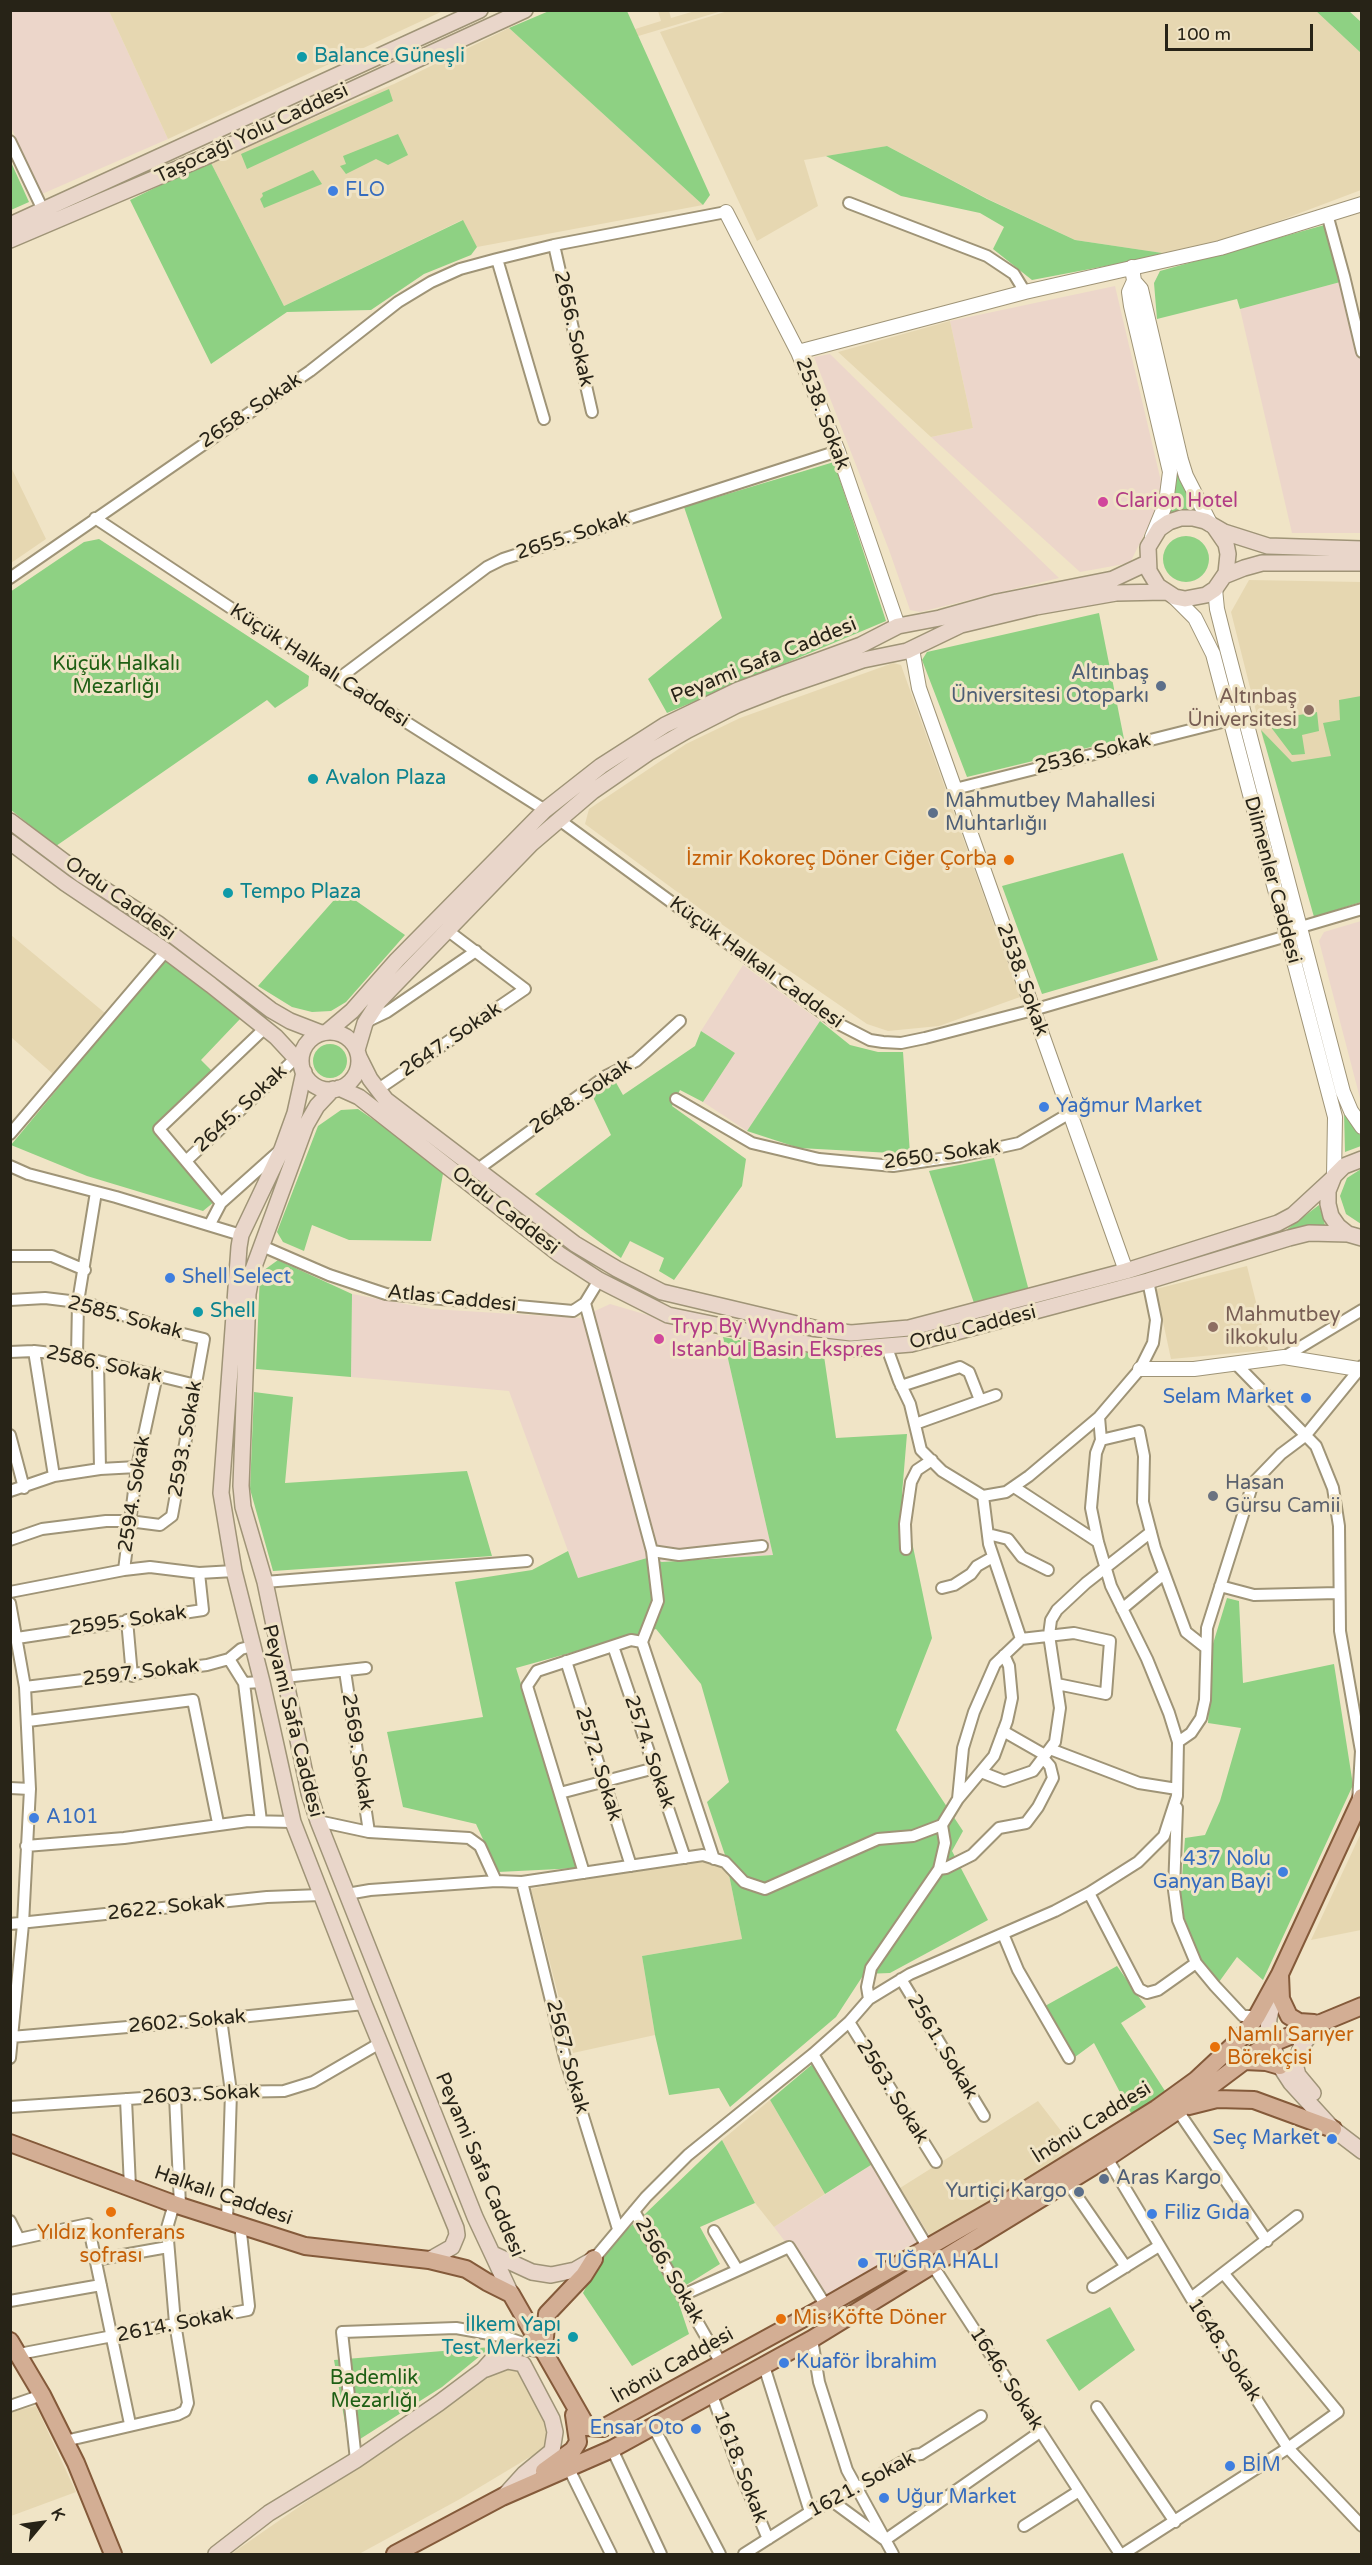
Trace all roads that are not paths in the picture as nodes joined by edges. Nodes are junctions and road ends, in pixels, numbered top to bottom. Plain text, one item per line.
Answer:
1 (480, 10) edge
2 (525, 10) edge
3 (10, 141) edge
4 (849, 203) dead end
5 (1362, 204) edge
6 (726, 212) joint
7 (1327, 214) junction
8 (46, 217) junction
9 (10, 225) edge
10 (10, 240) edge
11 (554, 245) junction
12 (10, 250) edge
13 (497, 259) junction
14 (1133, 274) junction
15 (1024, 292) junction
16 (798, 352) junction
17 (1362, 352) edge
18 (592, 412) dead end
19 (544, 419) dead end
20 (838, 451) junction
21 (95, 518) junction
22 (1213, 527) junction
23 (1151, 539) junction
24 (1362, 549) edge
25 (1147, 563) junction
26 (1362, 563) edge
27 (10, 578) edge
28 (1220, 582) junction
29 (1169, 594) junction
30 (896, 628) junction
31 (909, 650) junction
32 (338, 680) junction
33 (1230, 720) junction
34 (955, 789) junction
35 (545, 810) junction
36 (558, 819) junction
37 (10, 821) edge
38 (10, 842) edge
39 (1362, 909) edge
40 (1301, 927) junction
41 (447, 930) junction
42 (1287, 936) junction
43 (166, 951) junction
44 (476, 951) junction
45 (1033, 1010) junction
46 (680, 1021) dead end
47 (365, 1023) junction
48 (264, 1028) junction
49 (324, 1033) junction
50 (358, 1054) junction
51 (301, 1064) junction
52 (336, 1089) junction
53 (377, 1090) junction
54 (676, 1099) dead end
55 (1070, 1113) junction
56 (1362, 1127) edge
57 (10, 1134) edge
58 (282, 1149) junction
59 (1362, 1159) edge
60 (186, 1161) junction
61 (10, 1166) edge
62 (478, 1169) junction
63 (1333, 1178) junction
64 (96, 1192) junction
65 (220, 1203) junction
66 (210, 1224) junction
67 (242, 1235) junction
68 (1356, 1239) edge
69 (263, 1242) junction
70 (10, 1256) edge
71 (85, 1270) junction
72 (1126, 1271) junction
73 (599, 1280) junction
74 (1148, 1281) junction
75 (10, 1300) edge
76 (78, 1302) junction
77 (585, 1303) junction
78 (1362, 1310) edge
79 (204, 1339) joint
80 (887, 1348) junction
81 (34, 1351) junction
82 (10, 1352) edge
83 (77, 1356) junction
84 (1284, 1357) junction
85 (98, 1361) junction
86 (1236, 1364) junction
87 (1360, 1368) edge
88 (1140, 1369) junction
89 (157, 1376) junction
90 (196, 1385) junction
91 (901, 1386) junction
92 (996, 1395) dead end
93 (980, 1400) junction
94 (1099, 1417) junction
95 (915, 1424) junction
96 (10, 1435) edge
97 (1305, 1436) junction
98 (1101, 1440) junction
99 (932, 1461) junction
100 (137, 1467) junction
101 (100, 1469) junction
102 (54, 1476) junction
103 (1014, 1487) junction
104 (24, 1488) junction
105 (10, 1491) edge
106 (983, 1496) junction
107 (129, 1521) junction
108 (1151, 1533) junction
109 (988, 1534) junction
110 (10, 1540) edge
111 (1098, 1542) junction
112 (762, 1546) dead end
113 (906, 1549) dead end
114 (652, 1551) junction
115 (993, 1557) junction
116 (527, 1561) dead end
117 (1105, 1566) junction
118 (124, 1570) junction
119 (1048, 1570) dead end
120 (234, 1571) junction
121 (199, 1573) junction
122 (1164, 1574) junction
123 (265, 1582) junction
124 (1220, 1586) junction
125 (942, 1588) dead end
126 (10, 1592) edge
127 (1338, 1593) junction
128 (10, 1603) edge
129 (1122, 1609) junction
130 (127, 1620) junction
131 (1049, 1635) junction
132 (17, 1638) junction
133 (1021, 1639) junction
134 (642, 1642) junction
135 (613, 1646) junction
136 (252, 1647) junction
137 (1205, 1647) junction
138 (1004, 1655) junction
139 (229, 1659) junction
140 (566, 1661) junction
141 (366, 1668) dead end
142 (345, 1671) junction
143 (132, 1676) junction
144 (285, 1677) junction
145 (262, 1682) junction
146 (244, 1683) junction
147 (1057, 1684) junction
148 (25, 1688) junction
149 (28, 1721) junction
150 (1003, 1731) junction
151 (1178, 1742) junction
152 (1361, 1752) edge
153 (1046, 1754) junction
154 (655, 1768) junction
155 (981, 1772) junction
156 (604, 1782) junction
157 (10, 1788) edge
158 (30, 1789) junction
159 (1177, 1792) junction
160 (560, 1793) junction
161 (958, 1799) junction
162 (1360, 1800) edge
163 (261, 1821) junction
164 (318, 1821) junction
165 (293, 1822) junction
166 (218, 1823) junction
167 (942, 1825) junction
168 (369, 1832) junction
169 (26, 1846) junction
170 (685, 1858) junction
171 (714, 1858) junction
172 (631, 1866) junction
173 (939, 1869) junction
174 (584, 1873) junction
175 (496, 1881) junction
176 (522, 1882) junction
177 (1089, 1893) junction
178 (321, 1894) junction
179 (347, 1894) junction
180 (10, 1924) edge
181 (23, 1924) junction
182 (1003, 1934) junction
183 (1196, 1963) junction
184 (1280, 1974) junction
185 (901, 1979) junction
186 (868, 1999) junction
187 (14, 2003) edge
188 (364, 2004) junction
189 (1362, 2006) edge
190 (1257, 2016) junction
191 (221, 2019) junction
192 (849, 2022) junction
193 (1318, 2023) junction
194 (11, 2037) edge
195 (380, 2043) junction
196 (1270, 2043) junction
197 (813, 2054) junction
198 (10, 2058) edge
199 (1069, 2058) dead end
200 (1244, 2061) junction
201 (1280, 2066) junction
202 (231, 2092) junction
203 (175, 2096) junction
204 (126, 2099) junction
205 (10, 2107) edge
206 (1180, 2109) junction
207 (984, 2116) dead end
208 (1333, 2129) junction
209 (1362, 2141) edge
210 (10, 2143) edge
211 (1362, 2151) edge
212 (1107, 2158) junction
213 (936, 2162) dead end
214 (1068, 2183) junction
215 (130, 2187) junction
216 (177, 2204) junction
217 (634, 2211) junction
218 (1297, 2216) dead end
219 (10, 2221) edge
220 (235, 2223) junction
221 (618, 2229) junction
222 (714, 2231) dead end
223 (15, 2240) edge
224 (1267, 2241) junction
225 (1159, 2246) junction
226 (168, 2247) junction
227 (928, 2248) junction
228 (493, 2254) junction
229 (594, 2259) junction
230 (95, 2260) junction
231 (429, 2260) junction
232 (933, 2266) junction
233 (1126, 2267) junction
234 (737, 2269) junction
235 (1224, 2274) junction
236 (101, 2285) junction
237 (1093, 2287) dead end
238 (511, 2294) junction
239 (683, 2295) junction
240 (1191, 2298) junction
241 (10, 2301) edge
242 (826, 2306) junction
243 (175, 2323) junction
244 (111, 2337) junction
245 (812, 2339) junction
246 (15, 2347) edge
247 (544, 2350) junction
248 (721, 2363) junction
249 (764, 2366) junction
250 (483, 2370) junction
251 (42, 2396) junction
252 (712, 2396) junction
253 (571, 2403) junction
254 (10, 2406) edge
255 (1097, 2407) dead end
256 (981, 2416) dead end
257 (130, 2424) junction
258 (653, 2426) junction
259 (1040, 2432) junction
260 (65, 2441) junction
261 (1288, 2448) junction
262 (612, 2449) junction
263 (356, 2460) junction
264 (569, 2469) junction
265 (857, 2488) junction
266 (1079, 2491) junction
267 (502, 2498) junction
268 (832, 2501) junction
269 (810, 2512) junction
270 (1175, 2522) junction
271 (1023, 2526) dead end
272 (1362, 2526) edge
273 (768, 2539) junction
274 (885, 2540) junction
275 (1143, 2550) edge
276 (110, 2554) edge
277 (216, 2554) edge
278 (395, 2554) edge
279 (611, 2554) edge
280 (661, 2554) edge
281 (720, 2554) edge
282 (744, 2554) edge
283 (893, 2554) edge
284 (1122, 2554) edge

1 - 8 main road, Taşocağı Yolu Caddesi
2 - 8 main road, Taşocağı Yolu Caddesi
3 - 8 street
4 - 15 street
5 - 7 street
6 - 11 street, 2658. Sokak
6 - 16 street, 2538. Sokak
7 - 14 street
7 - 17 street
8 - 9 main road, Taşocağı Yolu Caddesi
8 - 10 main road, Taşocağı Yolu Caddesi
8 - 12 main road
11 - 13 street, 2658. Sokak
11 - 18 street, 2656. Sokak
13 - 19 street
13 - 21 street, 2658. Sokak
14 - 15 street
14 - 22 street
14 - 23 street
15 - 16 street
16 - 20 street, 2538. Sokak
20 - 30 street, 2538. Sokak
20 - 32 street, 2655. Sokak
21 - 27 street, 2658. Sokak
21 - 32 street, Küçük Halkalı Caddesi
22 - 23 main road
22 - 24 main road
22 - 28 main road
23 - 25 main road
25 - 29 main road
25 - 30 main road, Peyami Safa Caddesi
26 - 28 main road
28 - 29 main road
28 - 40 street, Dilmenler Caddesi
29 - 31 main road, Peyami Safa Caddesi
29 - 33 street, Dilmenler Caddesi
30 - 31 main road
30 - 31 main road
30 - 35 main road, Peyami Safa Caddesi
31 - 34 street, 2538. Sokak
31 - 36 main road, Peyami Safa Caddesi
32 - 35 street, Küçük Halkalı Caddesi
33 - 34 street, 2536. Sokak
33 - 42 street, Dilmenler Caddesi
34 - 45 street, 2538. Sokak
35 - 36 main road
35 - 49 main road, Peyami Safa Caddesi
36 - 41 main road, Peyami Safa Caddesi
36 - 45 street, Küçük Halkalı Caddesi
37 - 49 main road, Ordu Caddesi
38 - 43 main road, Ordu Caddesi
39 - 40 street
40 - 56 street, Dilmenler Caddesi
41 - 44 street
41 - 47 main road, Peyami Safa Caddesi
42 - 45 street, Küçük Halkalı Caddesi
42 - 63 street, Dilmenler Caddesi
43 - 48 main road, Ordu Caddesi
43 - 57 street
44 - 47 street
44 - 53 street, 2647. Sokak
45 - 55 street, 2538. Sokak
46 - 62 street, 2648. Sokak
47 - 50 main road, Peyami Safa Caddesi
48 - 51 main road, Ordu Caddesi
48 - 60 street
49 - 50 main road
49 - 51 main road
50 - 52 main road
50 - 53 main road, Ordu Caddesi
51 - 52 main road
51 - 58 main road, Peyami Safa Caddesi
51 - 60 street, 2645. Sokak
52 - 69 main road, Peyami Safa Caddesi
52 - 73 main road, Ordu Caddesi
53 - 62 main road, Ordu Caddesi
54 - 55 street, 2650. Sokak
55 - 72 street, 2538. Sokak
58 - 65 street
58 - 67 main road, Peyami Safa Caddesi
59 - 63 main road, Ordu Caddesi
60 - 65 street
61 - 64 street
62 - 72 main road, Ordu Caddesi
63 - 68 main road
63 - 72 main road, Ordu Caddesi
64 - 66 street
64 - 71 street
65 - 66 street
66 - 67 street
67 - 69 main road
67 - 120 main road, Peyami Safa Caddesi
68 - 74 main road, Ordu Caddesi
69 - 77 street, Atlas Caddesi
69 - 123 main road, Peyami Safa Caddesi
70 - 71 street
71 - 76 street
73 - 77 street
73 - 80 main road, Ordu Caddesi
74 - 80 main road, Ordu Caddesi
74 - 88 street
75 - 76 street, 2585. Sokak
76 - 79 street, 2585. Sokak
76 - 83 street
77 - 114 street
78 - 84 street
79 - 90 street, 2593. Sokak
80 - 91 street
81 - 82 street, 2586. Sokak
81 - 83 street, 2586. Sokak
81 - 102 street
83 - 85 street, 2586. Sokak
84 - 86 street
84 - 87 street
85 - 89 street, 2586. Sokak
85 - 101 street
86 - 88 street
86 - 97 street
87 - 97 street
88 - 94 street
89 - 90 street, 2586. Sokak
89 - 100 street, 2594. Sokak
90 - 107 street, 2593. Sokak
91 - 93 street
91 - 95 street
92 - 93 street
93 - 95 street
94 - 98 street
94 - 103 street
95 - 99 street
96 - 104 street
97 - 124 street
97 - 127 street
98 - 108 street
98 - 111 street
99 - 106 street
99 - 113 street
100 - 101 street
100 - 107 street, 2594. Sokak
101 - 102 street
102 - 104 street
103 - 106 street
103 - 111 street
104 - 105 street
106 - 109 street
107 - 110 street, 2593. Sokak
107 - 118 street, 2594. Sokak
108 - 117 street
108 - 122 street
109 - 115 street
109 - 119 street
111 - 117 street
112 - 114 street
114 - 134 street
115 - 125 street
115 - 133 street
116 - 123 street
117 - 129 street
117 - 131 street
118 - 121 street
118 - 126 street, 2594. Sokak
120 - 121 street
120 - 136 main road, Peyami Safa Caddesi
121 - 130 street, 2595. Sokak
122 - 129 street
122 - 137 street
123 - 144 main road, Peyami Safa Caddesi
124 - 127 street
124 - 137 street
127 - 152 street
128 - 132 street
129 - 151 street
130 - 132 street, 2595. Sokak
130 - 143 street
131 - 133 street
131 - 147 street
131 - 147 street
132 - 148 street
133 - 138 street
134 - 135 street
134 - 171 street
135 - 140 street
135 - 154 street, 2574. Sokak
136 - 139 street, 2597. Sokak
136 - 145 main road, Peyami Safa Caddesi
137 - 151 street
138 - 150 street
138 - 161 street
139 - 143 street, 2597. Sokak
139 - 146 street
140 - 156 street, 2572. Sokak
140 - 160 street
141 - 142 street
142 - 144 street
142 - 168 street, 2569. Sokak
143 - 148 street, 2597. Sokak
144 - 164 main road, Peyami Safa Caddesi
145 - 146 street
145 - 165 main road, Peyami Safa Caddesi
146 - 163 street
147 - 153 street
148 - 149 street
149 - 158 street
149 - 166 street
150 - 153 street
150 - 155 street
151 - 159 street
152 - 162 street
153 - 155 street
153 - 159 street
153 - 173 street
154 - 156 street
154 - 170 street, 2574. Sokak
155 - 161 street
156 - 160 street
156 - 172 street, 2572. Sokak
157 - 158 street
158 - 169 street
159 - 177 street
159 - 183 street
160 - 174 street
161 - 167 street
162 - 184 main road, İnönü Caddesi
163 - 165 street
163 - 166 street
164 - 168 street
164 - 179 main road, Peyami Safa Caddesi
165 - 178 main road, Peyami Safa Caddesi
166 - 169 street
167 - 171 street
167 - 173 street
168 - 175 street
169 - 181 street
170 - 171 street
170 - 172 street
172 - 174 street
173 - 186 street
174 - 176 street
175 - 176 street
175 - 179 street
176 - 221 street, 2567. Sokak
177 - 182 street
177 - 183 street
178 - 181 street, 2622. Sokak
178 - 188 main road, Peyami Safa Caddesi
179 - 228 main road, Peyami Safa Caddesi
180 - 181 street, 2622. Sokak
181 - 187 street
182 - 185 street
182 - 199 street
183 - 190 street
184 - 190 main road, İnönü Caddesi
184 - 193 main road
184 - 196 main road
185 - 186 street
185 - 207 street, 2561. Sokak
186 - 192 street
187 - 194 street
188 - 191 street, 2602. Sokak
188 - 195 main road, Peyami Safa Caddesi
189 - 193 main road, İnönü Caddesi
190 - 227 main road, İnönü Caddesi
191 - 194 street, 2602. Sokak
191 - 202 street
192 - 197 street
192 - 213 street, 2563. Sokak
193 - 196 main road, İnönü Caddesi
193 - 209 main road
194 - 198 street
195 - 202 street, 2603. Sokak
195 - 231 main road, Peyami Safa Caddesi
196 - 200 main road, İnönü Caddesi
196 - 201 main road
197 - 217 street
197 - 227 street
200 - 201 main road
200 - 206 main road, İnönü Caddesi
201 - 208 main road
202 - 203 street, 2603. Sokak
202 - 220 street
203 - 204 street, 2603. Sokak
203 - 216 street
204 - 205 street, 2603. Sokak
204 - 215 street
206 - 208 main road
206 - 212 main road, İnönü Caddesi
206 - 224 street
208 - 211 main road
210 - 215 main road, Halkalı Caddesi
212 - 214 main road, İnönü Caddesi
212 - 225 street, 1648. Sokak
214 - 232 main road, İnönü Caddesi
214 - 233 street
215 - 216 main road, Halkalı Caddesi
216 - 220 main road, Halkalı Caddesi
216 - 226 street
217 - 221 street
217 - 239 street, 2566. Sokak
218 - 224 street
219 - 223 street
220 - 231 main road, Halkalı Caddesi
220 - 243 street, 2614. Sokak
221 - 229 street
222 - 234 street
223 - 230 street
224 - 235 street
225 - 233 street
225 - 240 street, 1648. Sokak
226 - 230 street
226 - 243 street
227 - 242 main road, İnönü Caddesi
228 - 229 main road
228 - 238 main road, Peyami Safa Caddesi
229 - 247 main road
230 - 236 street
231 - 238 main road, Peyami Safa Caddesi
232 - 245 main road, İnönü Caddesi
232 - 259 street, 1646. Sokak
233 - 237 street
234 - 239 street
234 - 242 street
235 - 240 street
235 - 261 street
236 - 241 street
236 - 244 street
238 - 247 main road, Peyami Safa Caddesi
239 - 248 street, 2566. Sokak
240 - 261 street, 1648. Sokak
242 - 248 main road, İnönü Caddesi
243 - 244 street, 2614. Sokak
243 - 257 street
244 - 246 street, 2614. Sokak
244 - 257 street
245 - 249 main road, İnönü Caddesi
245 - 265 street
246 - 251 main road
247 - 250 main road
247 - 253 main road, Peyami Safa Caddesi
247 - 263 street
248 - 253 main road, İnönü Caddesi
249 - 252 main road, İnönü Caddesi
249 - 269 street
250 - 263 main road
250 - 267 main road, İnönü Caddesi
251 - 254 street
251 - 260 main road
252 - 258 main road, İnönü Caddesi
252 - 273 street, 1618. Sokak
253 - 267 main road
255 - 270 street
256 - 265 street, 1621. Sokak
257 - 260 street
258 - 262 main road, İnönü Caddesi
258 - 281 street
259 - 266 street, 1646. Sokak
259 - 274 street
260 - 276 main road
261 - 270 street
261 - 272 street, 1648. Sokak
262 - 264 main road, İnönü Caddesi
262 - 280 street
263 - 277 main road
264 - 267 main road, İnönü Caddesi
264 - 279 street
265 - 268 street, 1621. Sokak
265 - 274 street
266 - 271 street
266 - 284 street, 1646. Sokak
267 - 278 main road, İnönü Caddesi
268 - 269 street, 1621. Sokak
268 - 274 street
269 - 273 street, 1621. Sokak
270 - 275 street
273 - 282 street, 1621. Sokak
274 - 283 street
275 - 284 street

